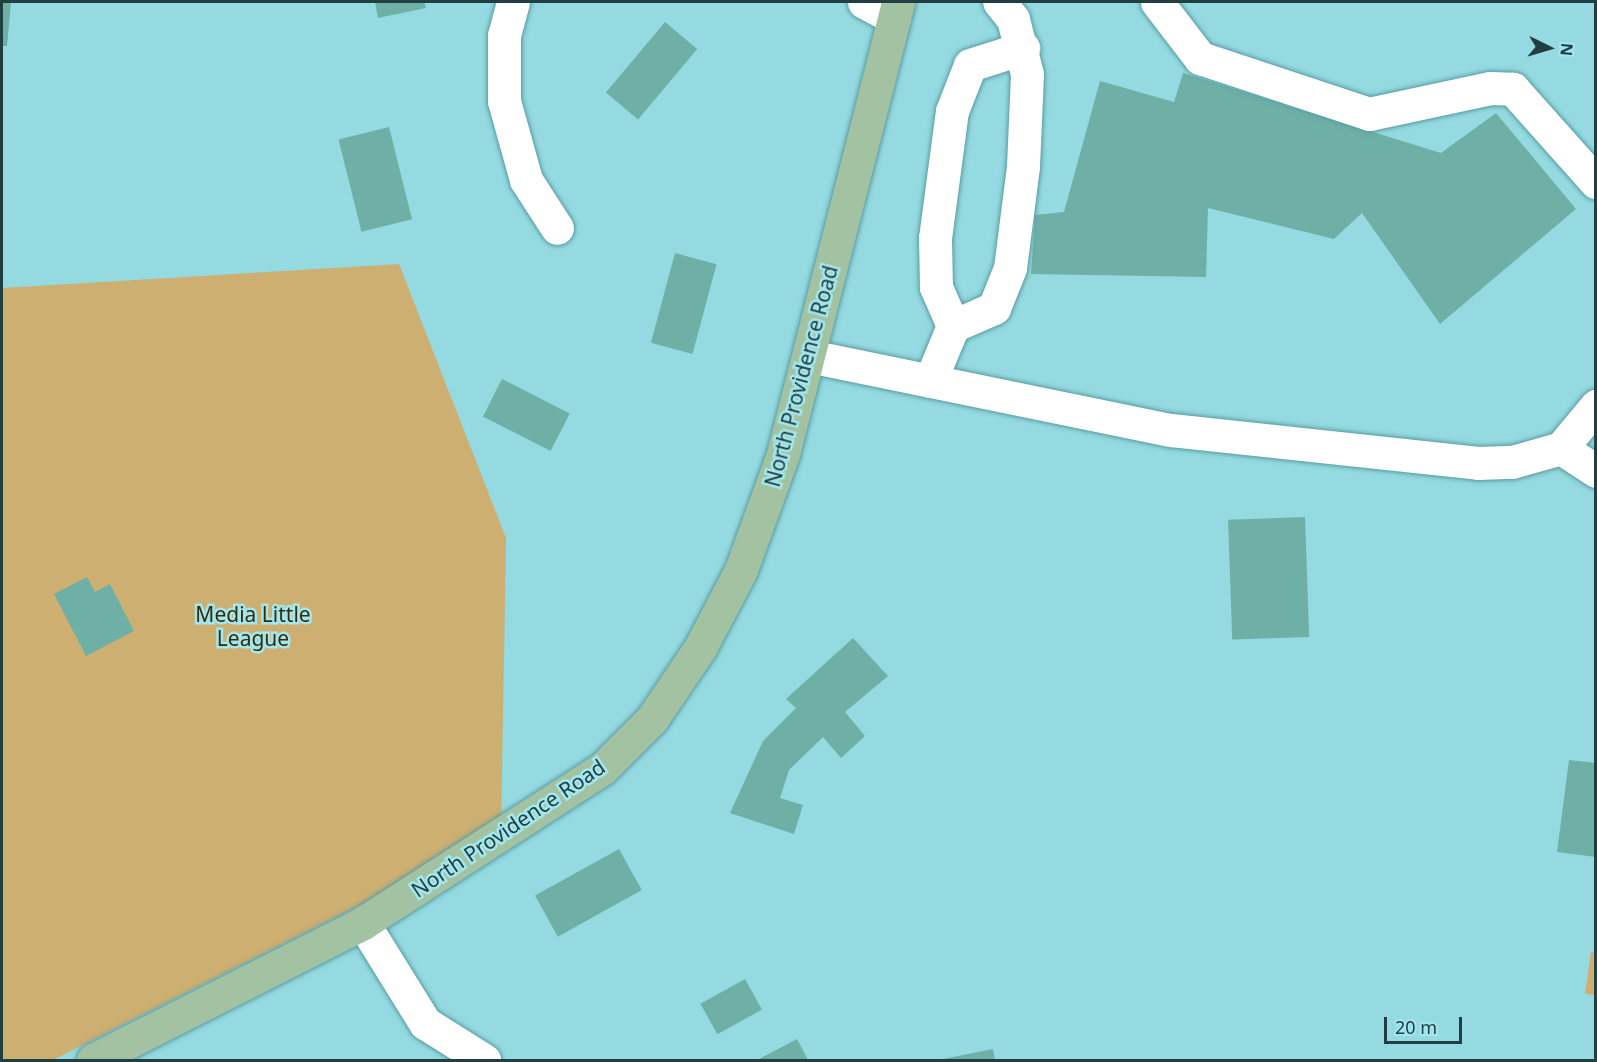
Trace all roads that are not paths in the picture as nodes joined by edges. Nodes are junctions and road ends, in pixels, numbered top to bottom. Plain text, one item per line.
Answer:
1 (513, 2) edge
2 (864, 2) edge
3 (999, 2) edge
4 (1157, 2) edge
5 (896, 10) edge
6 (1023, 48) junction
7 (1596, 182) edge
8 (557, 228) dead end
9 (952, 326) junction
10 (808, 356) junction
11 (930, 381) junction
12 (1596, 406) edge
13 (1561, 448) junction
14 (1596, 471) edge
15 (363, 923) junction
16 (93, 1060) edge
17 (484, 1060) edge

1 - 8 street
2 - 5 street
3 - 6 street
4 - 7 street
5 - 10 main road, North Providence Road
6 - 9 street
6 - 9 street
9 - 11 street
10 - 11 street
10 - 15 main road, North Providence Road
11 - 13 street
12 - 13 street
13 - 14 street
15 - 16 main road, North Providence Road
15 - 17 street

